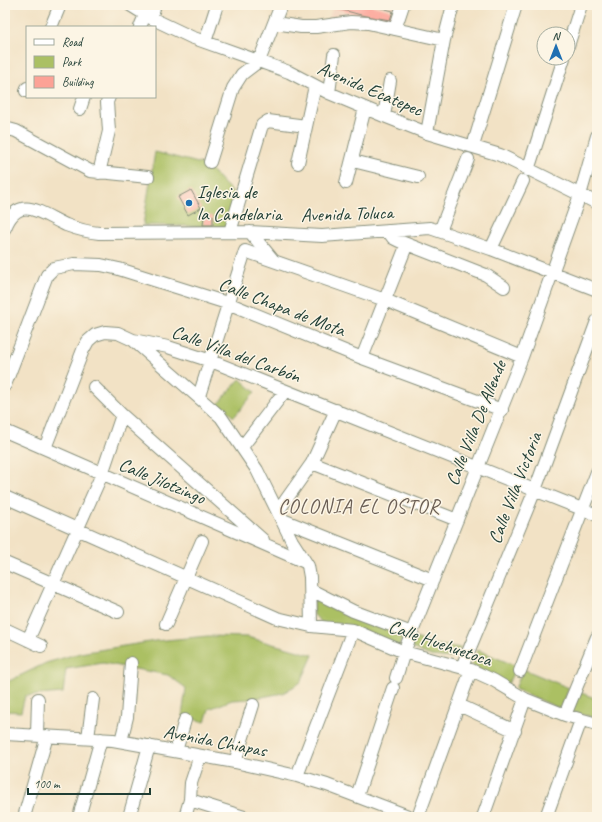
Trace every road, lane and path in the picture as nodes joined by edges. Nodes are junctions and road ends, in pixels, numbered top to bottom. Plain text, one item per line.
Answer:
1 (60, 5) edge
2 (130, 5) edge
3 (155, 5) edge
4 (217, 5) edge
5 (281, 5) edge
6 (404, 5) edge
7 (453, 5) edge
8 (516, 5) edge
9 (581, 5) edge
10 (148, 17) junction
11 (274, 23) junction
12 (51, 26) edge
13 (141, 26) edge
14 (574, 26) edge
15 (395, 29) junction
16 (444, 40) junction
17 (205, 42) junction
18 (334, 56) dead end
19 (259, 61) junction
20 (561, 66) edge
21 (390, 80) dead end
22 (315, 86) junction
23 (329, 92) junction
24 (84, 98) edge
25 (109, 98) edge
26 (80, 108) dead end
27 (365, 108) junction
28 (384, 116) junction
29 (306, 126) junction
30 (5, 128) edge
31 (427, 133) junction
32 (597, 136) edge
33 (473, 146) junction
34 (468, 159) dead end
35 (353, 161) junction
36 (210, 162) dead end
37 (298, 163) dead end
38 (99, 173) junction
39 (525, 175) junction
40 (148, 177) dead end
41 (418, 177) dead end
42 (346, 183) dead end
43 (580, 195) junction
44 (597, 203) edge
45 (5, 228) edge
46 (388, 231) junction
47 (440, 231) junction
48 (230, 232) junction
49 (250, 232) junction
50 (407, 244) junction
51 (491, 249) junction
52 (87, 255) dead end
53 (274, 261) junction
54 (119, 270) junction
55 (552, 272) junction
56 (504, 288) dead end
57 (597, 290) edge
58 (385, 300) junction
59 (230, 304) junction
60 (597, 321) edge
61 (133, 340) junction
62 (522, 357) junction
63 (362, 358) junction
64 (211, 361) junction
65 (5, 385) edge
66 (94, 387) dead end
67 (285, 391) junction
68 (199, 396) junction
69 (336, 410) junction
70 (502, 410) junction
71 (122, 415) junction
72 (5, 431) edge
73 (242, 447) junction
74 (45, 448) junction
75 (312, 463) junction
76 (478, 467) junction
77 (597, 472) edge
78 (102, 474) junction
79 (535, 490) junction
80 (5, 497) edge
81 (582, 509) junction
82 (280, 515) junction
83 (597, 515) edge
84 (457, 520) junction
85 (78, 530) junction
86 (202, 541) dead end
87 (292, 541) junction
88 (277, 550) junction
89 (305, 562) junction
90 (5, 563) edge
91 (186, 577) junction
92 (433, 580) junction
93 (53, 584) junction
94 (310, 590) junction
95 (118, 612) dead end
96 (166, 624) dead end
97 (311, 626) junction
98 (5, 630) edge
99 (353, 630) junction
100 (412, 633) junction
101 (597, 637) edge
102 (28, 640) junction
103 (41, 646) dead end
104 (404, 652) junction
105 (131, 663) dead end
106 (467, 669) junction
107 (520, 671) dead end
108 (38, 699) dead end
109 (93, 699) dead end
110 (525, 699) junction
111 (253, 705) dead end
112 (459, 705) junction
113 (565, 715) junction
114 (185, 720) dead end
115 (581, 720) junction
116 (597, 724) edge
117 (515, 731) junction
118 (5, 734) edge
119 (42, 736) junction
120 (88, 738) junction
121 (101, 739) junction
122 (121, 741) junction
123 (149, 746) junction
124 (176, 751) junction
125 (200, 756) junction
126 (236, 762) junction
127 (297, 776) junction
128 (357, 796) junction
129 (190, 800) junction
130 (24, 817) edge
131 (79, 817) edge
132 (129, 817) edge
133 (185, 817) edge
134 (244, 817) edge
135 (411, 817) edge
136 (418, 817) edge
137 (483, 817) edge
138 (546, 817) edge

1 - 12 street
2 - 10 street, Avenida Ecatepec
3 - 10 street
4 - 17 street
5 - 11 street
6 - 15 street
7 - 16 street
8 - 33 street
9 - 14 street
10 - 13 street
10 - 17 street, Avenida Ecatepec
11 - 15 street
11 - 19 street
15 - 16 street
16 - 31 street
17 - 19 street, Avenida Ecatepec
18 - 23 street
19 - 22 street, Avenida Ecatepec
19 - 36 street
20 - 39 street
21 - 28 street
22 - 23 street, Avenida Ecatepec
22 - 29 street
23 - 27 street, Avenida Ecatepec
24 - 26 street
25 - 38 street
27 - 28 street, Avenida Ecatepec
27 - 35 street
28 - 31 street, Avenida Ecatepec
29 - 37 street
29 - 48 street
30 - 38 street
31 - 33 street, Avenida Ecatepec
32 - 43 street, Calle Villa De Allende
33 - 39 street, Avenida Ecatepec
34 - 47 street
35 - 41 street
35 - 42 street
38 - 40 street
39 - 43 street, Avenida Ecatepec
39 - 51 street
43 - 44 street, Avenida Ecatepec
43 - 55 street, Calle Villa De Allende
45 - 48 street, Avenida Toluca
46 - 47 street, Avenida Toluca
46 - 49 street, Avenida Toluca
46 - 50 street
47 - 51 street, Avenida Toluca
48 - 49 street, Avenida Toluca
49 - 53 street
50 - 56 street
50 - 58 street
51 - 55 street, Avenida Toluca
52 - 54 street
53 - 58 street
53 - 59 street
54 - 59 street, Calle Chapa de Mota
54 - 65 street, Calle Chapa de Mota
55 - 57 street, Avenida Toluca
55 - 62 street, Calle Villa De Allende
58 - 62 street
58 - 63 street
59 - 63 street, Calle Chapa de Mota
59 - 64 street
60 - 79 street, Calle Villa Victoria
61 - 64 street, Calle Villa del Carbón
61 - 68 street
61 - 74 street, Calle Villa del Carbón
62 - 70 street, Calle Villa De Allende
63 - 70 street, Calle Chapa de Mota
64 - 67 street, Calle Villa del Carbón
64 - 68 street
66 - 71 street
67 - 69 street, Calle Villa del Carbón
67 - 73 street
68 - 73 street
69 - 75 street
69 - 76 street, Calle Villa del Carbón
70 - 76 street, Calle Villa De Allende
71 - 78 street
71 - 88 street
72 - 74 street, Calle Jilotzingo
73 - 82 street
74 - 78 street, Calle Jilotzingo
75 - 82 street
75 - 84 street
76 - 79 street, Calle Villa del Carbón
76 - 84 street, Calle Villa De Allende
77 - 81 street
78 - 85 street
78 - 88 street, Calle Jilotzingo
79 - 81 street, Calle Villa del Carbón
79 - 106 street, Calle Villa Victoria
80 - 85 street
81 - 83 street, Calle Villa del Carbón
81 - 107 street
82 - 87 street
82 - 92 street
84 - 92 street, Calle Villa De Allende
85 - 91 street
85 - 93 street
86 - 91 street
87 - 88 street
87 - 89 street
88 - 89 street, Calle Jilotzingo
89 - 94 street
90 - 93 street
91 - 96 street
91 - 97 street, Calle Huehuetoca
92 - 100 street, Calle Villa De Allende
93 - 95 street
93 - 102 street
94 - 97 street
94 - 100 street
97 - 99 street, Calle Huehuetoca
98 - 102 street
99 - 104 street, Calle Huehuetoca
99 - 127 street
100 - 104 street, Calle Villa De Allende
101 - 113 street
102 - 103 street
104 - 106 street, Calle Huehuetoca
104 - 128 street, Calle Villa De Allende
105 - 122 street
106 - 110 street, Calle Huehuetoca
106 - 112 street, Calle Villa Victoria
108 - 119 street
109 - 120 street
110 - 113 street, Calle Huehuetoca
110 - 117 street
111 - 126 street
112 - 117 street
112 - 136 street, Calle Villa Victoria
113 - 115 street, Calle Huehuetoca
114 - 124 street
115 - 116 street, Calle Huehuetoca
115 - 138 street
117 - 137 street
118 - 119 street, Avenida Chiapas
119 - 120 street, Avenida Chiapas
119 - 130 street
120 - 121 street, Avenida Chiapas
121 - 122 street, Avenida Chiapas
121 - 131 street
122 - 123 street, Avenida Chiapas
123 - 124 street, Avenida Chiapas
123 - 132 street
124 - 125 street, Avenida Chiapas
125 - 126 street, Avenida Chiapas
125 - 129 street
126 - 127 street, Avenida Chiapas
127 - 128 street, Avenida Chiapas
128 - 135 street, Avenida Chiapas
129 - 133 street
129 - 134 street

